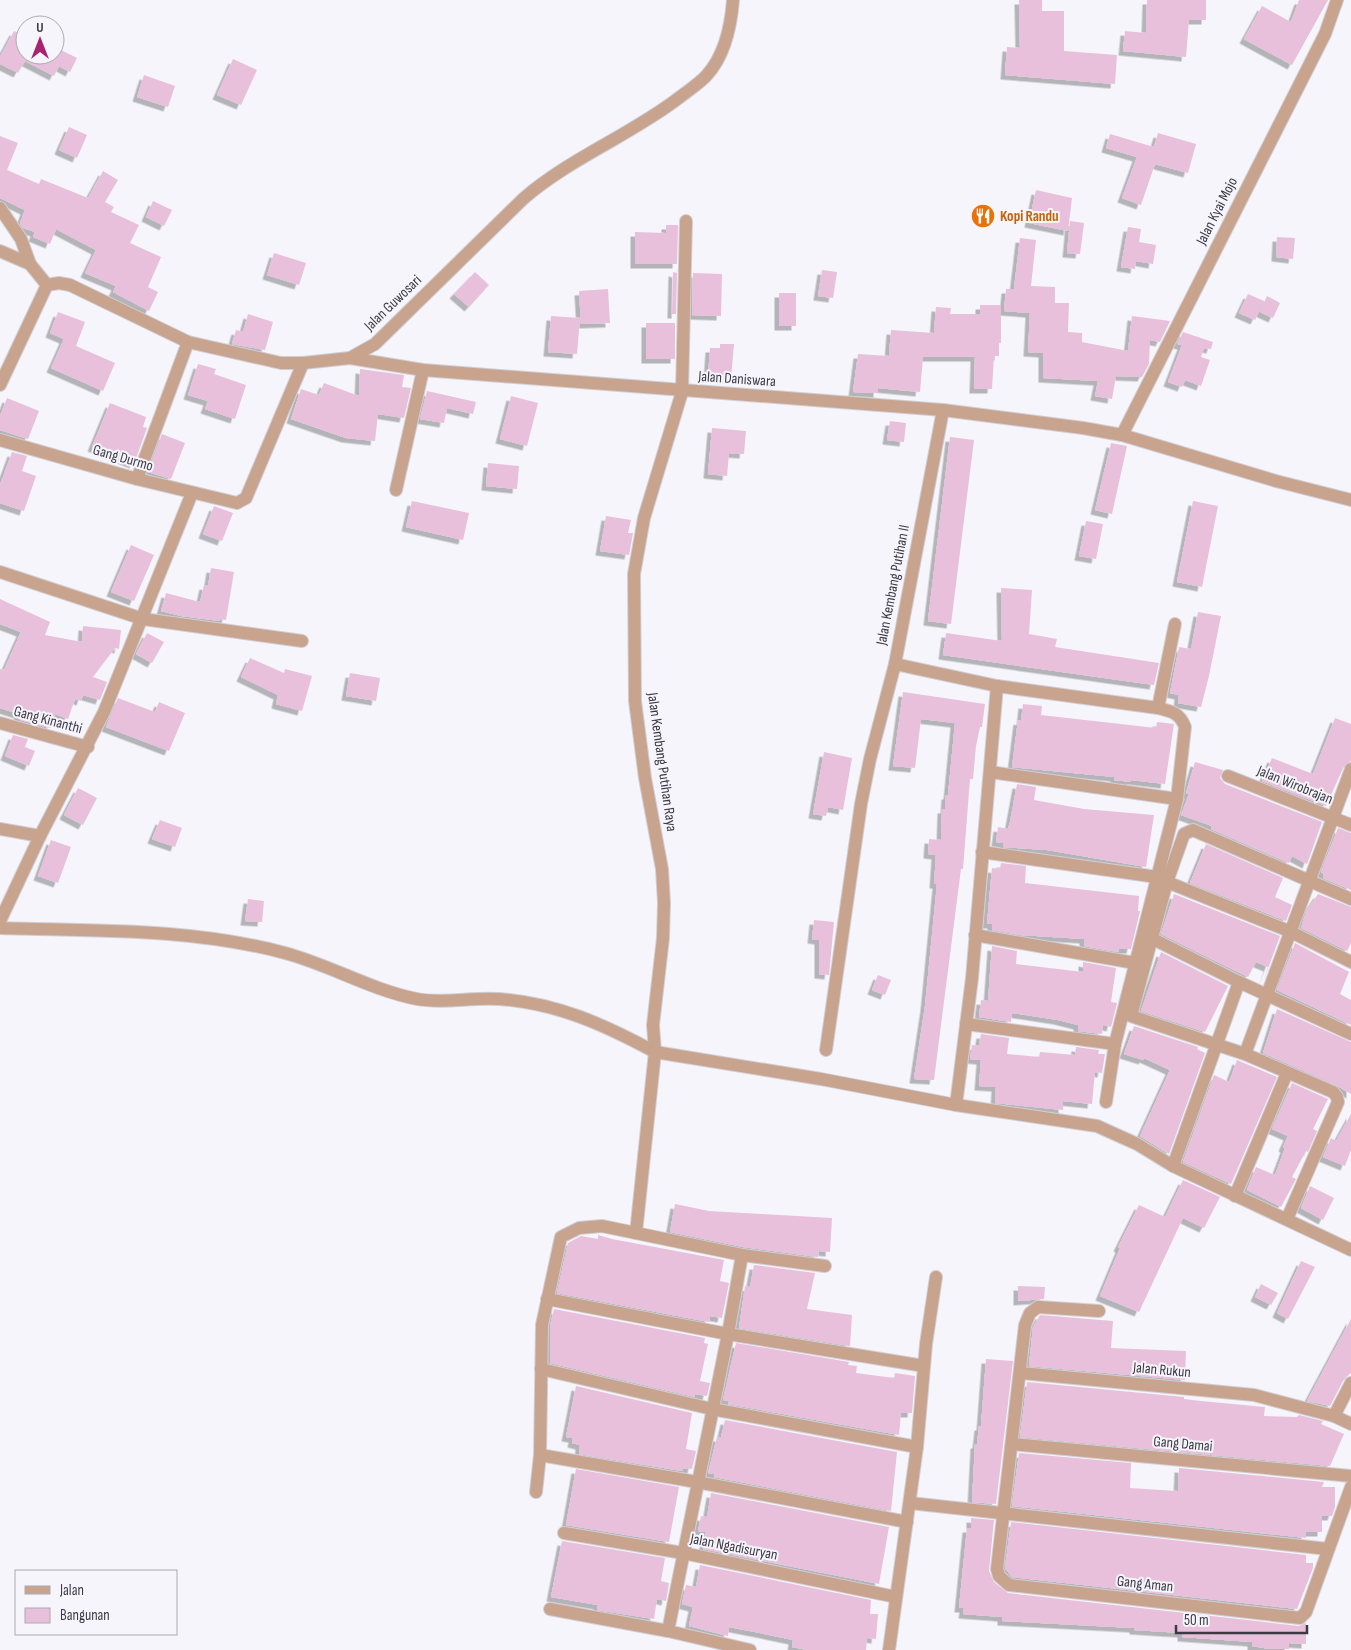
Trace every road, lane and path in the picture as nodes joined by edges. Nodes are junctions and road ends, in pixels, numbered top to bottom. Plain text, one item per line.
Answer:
1 (733, 0) edge
2 (1337, 0) edge
3 (0, 208) edge
4 (686, 221) dead end
5 (0, 251) edge
6 (30, 264) junction
7 (47, 285) junction
8 (188, 342) junction
9 (350, 358) junction
10 (303, 363) junction
11 (423, 370) junction
12 (0, 385) edge
13 (682, 392) junction
14 (943, 410) junction
15 (1122, 435) junction
16 (0, 440) edge
17 (137, 479) junction
18 (396, 490) dead end
19 (192, 493) junction
20 (1351, 500) edge
21 (0, 572) edge
22 (143, 619) junction
23 (1174, 624) dead end
24 (302, 641) dead end
25 (895, 664) junction
26 (997, 686) junction
27 (1158, 708) junction
28 (0, 723) edge
29 (88, 747) junction
30 (1351, 769) edge
31 (990, 772) junction
32 (1228, 776) dead end
33 (1177, 799) junction
34 (1332, 818) junction
35 (1351, 825) edge
36 (0, 829) edge
37 (40, 836) junction
38 (982, 852) junction
39 (1162, 879) junction
40 (1309, 881) junction
41 (1351, 899) edge
42 (0, 921) edge
43 (0, 928) edge
44 (1289, 931) junction
45 (975, 935) junction
46 (1151, 938) junction
47 (1351, 962) edge
48 (1135, 963) junction
49 (1239, 982) junction
50 (1267, 994) junction
51 (966, 1024) junction
52 (1351, 1034) edge
53 (1114, 1044) junction
54 (1218, 1044) junction
55 (826, 1050) dead end
56 (655, 1052) junction
57 (1245, 1054) junction
58 (1287, 1072) junction
59 (1106, 1102) dead end
60 (956, 1105) junction
61 (1172, 1166) junction
62 (1235, 1196) junction
63 (1287, 1219) junction
64 (636, 1233) junction
65 (1351, 1250) edge
66 (742, 1255) junction
67 (825, 1266) dead end
68 (936, 1277) dead end
69 (547, 1299) junction
70 (1099, 1311) dead end
71 (728, 1334) junction
72 (924, 1366) junction
73 (541, 1369) junction
74 (1021, 1374) junction
75 (1351, 1383) edge
76 (712, 1409) junction
77 (1334, 1416) junction
78 (1351, 1424) edge
79 (1012, 1444) junction
80 (917, 1447) junction
81 (540, 1455) junction
82 (1351, 1476) edge
83 (697, 1482) junction
84 (1351, 1487) edge
85 (536, 1492) dead end
86 (910, 1503) junction
87 (1004, 1514) junction
88 (907, 1522) junction
89 (564, 1533) dead end
90 (1328, 1549) junction
91 (683, 1553) junction
92 (896, 1597) junction
93 (550, 1609) dead end
94 (668, 1631) junction
95 (750, 1650) edge
96 (889, 1650) edge

1 - 9 street, Jalan Guwosari
2 - 15 street, Jalan Kyai Mojo
3 - 6 street
4 - 13 street, Jalan Kembang Putihan Raya
5 - 6 street
6 - 7 street
7 - 8 street, Jalan Guwosari
7 - 12 street
8 - 10 street, Jalan Guwosari
8 - 17 street
9 - 10 street, Jalan Guwosari
9 - 11 street, Jalan Daniswara
10 - 19 street, Gang Durmo
11 - 13 street, Jalan Daniswara
11 - 18 street
13 - 14 street, Jalan Daniswara
13 - 56 street, Jalan Kembang Putihan Raya
14 - 15 street, Jalan Daniswara
14 - 25 street, Jalan Kembang Putihan II
15 - 20 street, Jalan Daniswara
16 - 17 street, Gang Durmo
17 - 19 street, Gang Durmo
19 - 22 street
21 - 22 street
22 - 24 street
22 - 29 street
23 - 27 street
25 - 26 street, Jalan Kembang Putihan II
25 - 55 street
26 - 27 street, Jalan Kembang Putihan II
26 - 31 street
27 - 33 street, Jalan Kembang Putihan II
28 - 29 street, Gang Kinanthi
29 - 37 street
30 - 34 street
31 - 33 street
31 - 38 street
32 - 34 street, Jalan Wirobrajan
33 - 39 street, Jalan Kembang Putihan II
34 - 35 street, Jalan Wirobrajan
34 - 40 street
36 - 37 street
37 - 42 street
38 - 39 street
38 - 45 street
39 - 40 street
39 - 44 street
39 - 46 street
39 - 48 street
40 - 41 street
40 - 44 street
43 - 56 street
44 - 47 street
44 - 50 street
45 - 48 street
45 - 51 street
46 - 49 street
46 - 54 street
48 - 53 street
49 - 50 street
49 - 54 street
50 - 52 street
50 - 57 street
51 - 53 street
51 - 60 street
53 - 59 street
54 - 57 street
54 - 61 street
56 - 60 street
56 - 64 street, Jalan Kembang Putihan Raya
57 - 58 street
58 - 62 street
58 - 63 street
60 - 61 street
61 - 62 street
62 - 63 street
63 - 65 street
64 - 66 street
64 - 69 street
66 - 67 street
66 - 71 street
68 - 72 street
69 - 71 street
69 - 73 street
70 - 74 street
71 - 72 street
71 - 76 street
72 - 80 street
73 - 76 street
73 - 81 street
74 - 77 street, Jalan Rukun
74 - 79 street
75 - 77 street
76 - 80 street
76 - 83 street
77 - 78 street, Jalan Rukun
79 - 82 street, Gang Damai
79 - 87 street
80 - 86 street
81 - 83 street
81 - 85 street
83 - 88 street
83 - 91 street
84 - 90 street
86 - 87 street
86 - 88 street
87 - 90 street
87 - 90 street, Gang Aman
88 - 92 street
89 - 91 street, Jalan Ngadisuryan
91 - 92 street, Jalan Ngadisuryan
91 - 94 street
92 - 96 street
93 - 94 street
94 - 95 street

